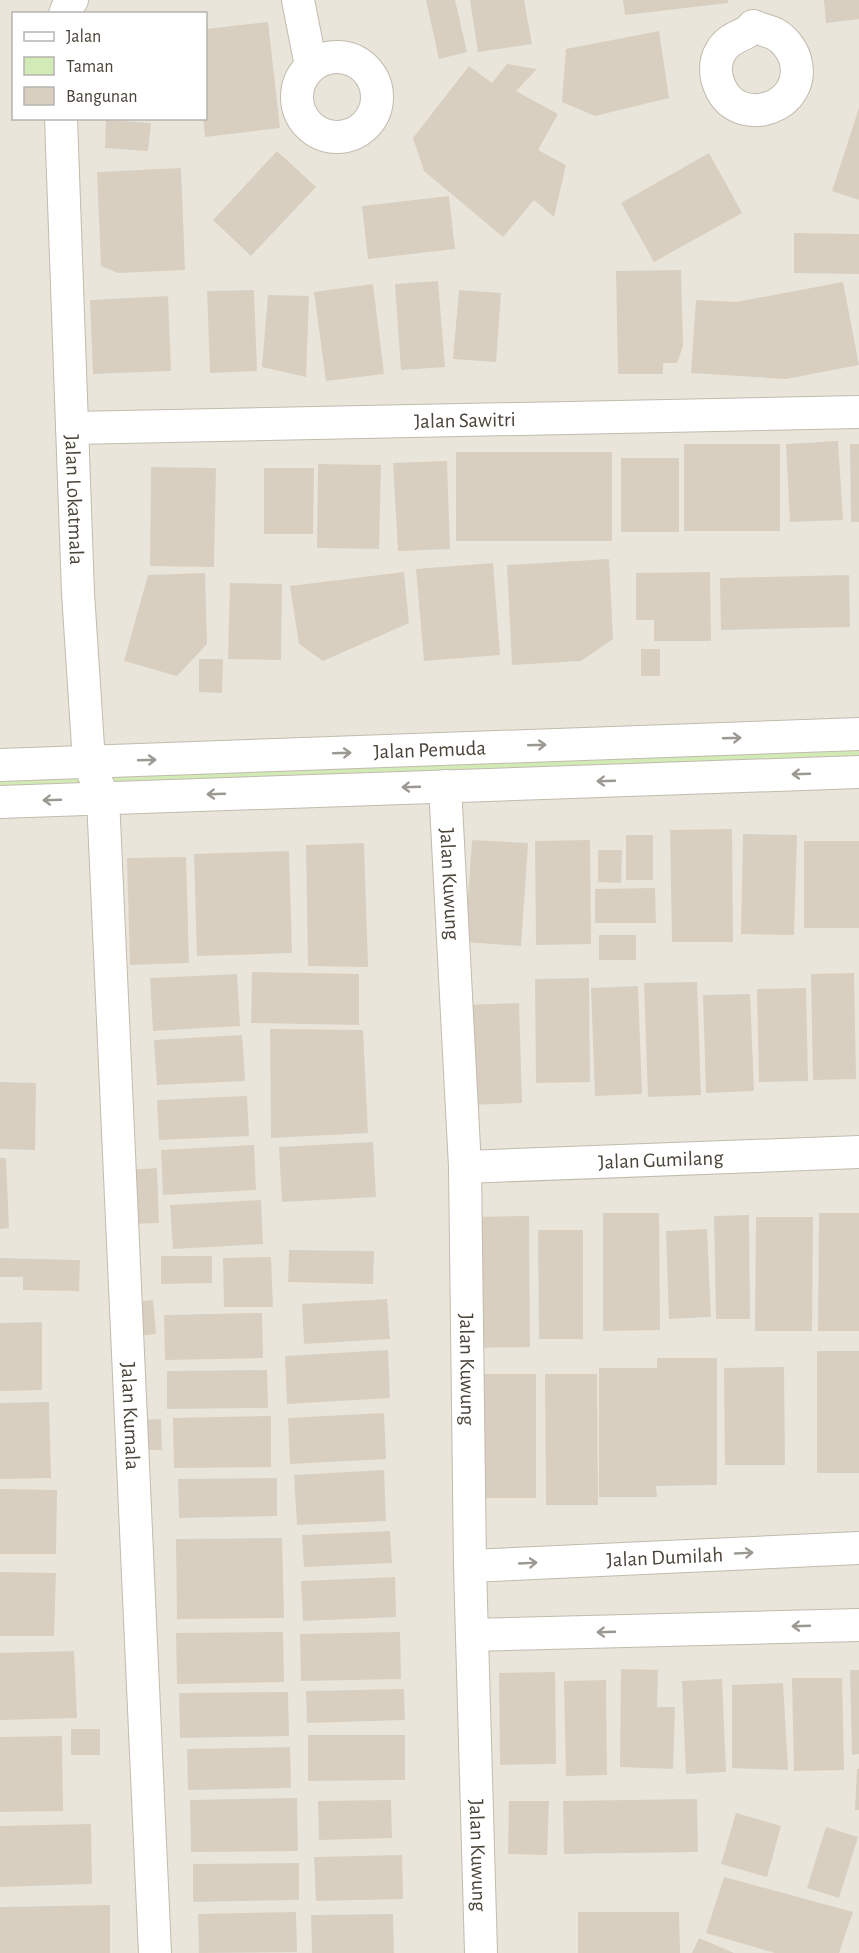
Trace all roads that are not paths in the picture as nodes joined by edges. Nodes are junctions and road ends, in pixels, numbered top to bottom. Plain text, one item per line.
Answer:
1 (298, 0) edge
2 (311, 66) dead end
3 (61, 120) edge
4 (859, 412) edge
5 (72, 428) junction
6 (859, 734) edge
7 (89, 762) junction
8 (0, 765) edge
9 (859, 772) edge
10 (445, 786) junction
11 (104, 798) junction
12 (0, 802) edge
13 (106, 879) joint
14 (859, 1152) edge
15 (465, 1167) junction
16 (859, 1548) edge
17 (470, 1566) junction
18 (859, 1625) edge
19 (472, 1635) junction
20 (155, 1953) edge
21 (481, 1953) edge

1 - 2 street
3 - 5 street, Jalan Lokatmala
4 - 5 street, Jalan Sawitri
5 - 7 street, Jalan Lokatmala
7 -> 6 street, Jalan Pemuda
7 - 8 street, Jalan Pemuda
7 - 11 street, Jalan Lokatmala
9 -> 10 street, Jalan Pemuda
10 -> 11 street, Jalan Pemuda
10 - 15 street, Jalan Kuwung
11 -> 12 street, Jalan Pemuda
11 - 13 street, Jalan Lokatmala
13 - 20 street, Jalan Kumala
14 - 15 street, Jalan Gumilang
15 - 17 street, Jalan Kuwung
17 -> 16 street, Jalan Dumilah
17 - 19 street, Jalan Kuwung
18 -> 19 street
19 - 21 street, Jalan Kuwung

